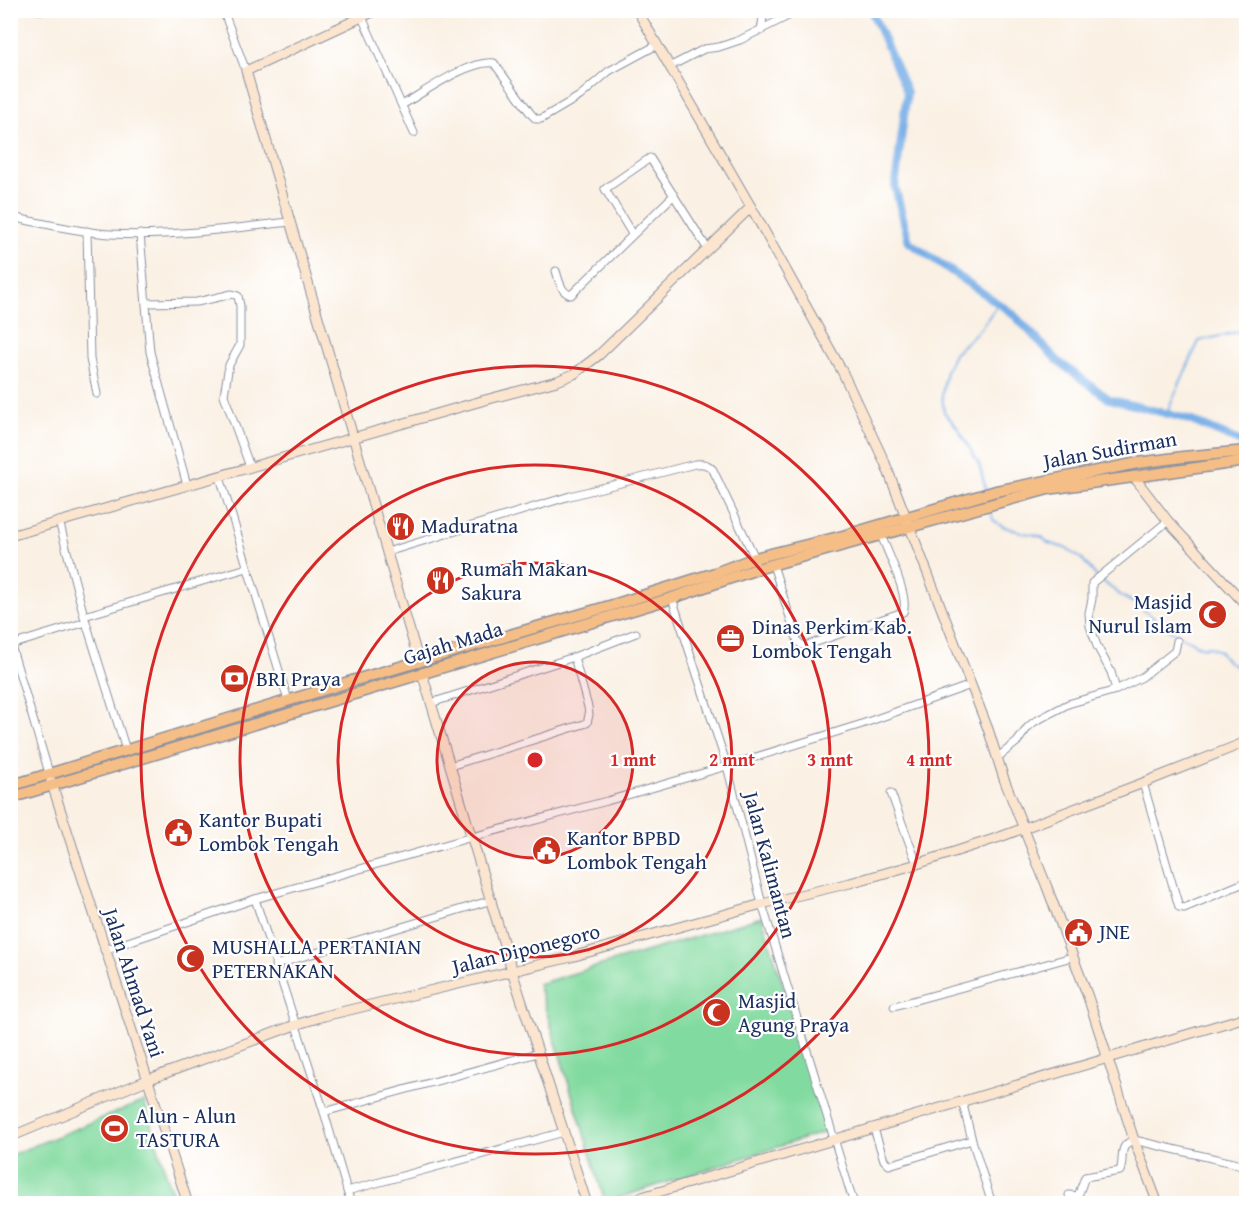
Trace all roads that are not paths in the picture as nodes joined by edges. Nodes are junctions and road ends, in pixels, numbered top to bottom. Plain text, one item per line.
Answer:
1 (37, 10) edge
2 (44, 10) edge
3 (102, 10) edge
4 (133, 10) edge
5 (223, 10) edge
6 (377, 10) edge
7 (637, 10) edge
8 (764, 10) edge
9 (800, 10) edge
10 (362, 17) junction
11 (761, 31) junction
12 (657, 45) junction
13 (669, 67) junction
14 (246, 71) junction
15 (402, 105) junction
16 (414, 133) dead end
17 (674, 195) junction
18 (750, 207) junction
19 (10, 217) edge
20 (289, 222) junction
21 (87, 231) junction
22 (140, 234) junction
23 (632, 234) junction
24 (707, 248) junction
25 (556, 271) dead end
26 (147, 303) junction
27 (98, 394) dead end
28 (353, 438) junction
29 (1246, 451) edge
30 (1232, 457) junction
31 (1246, 461) edge
32 (250, 467) junction
33 (220, 477) junction
34 (1134, 477) junction
35 (187, 485) junction
36 (980, 501) junction
37 (905, 516) junction
38 (59, 521) junction
39 (1168, 521) junction
40 (909, 528) junction
41 (881, 535) junction
42 (10, 536) edge
43 (387, 552) junction
44 (755, 558) junction
45 (772, 565) junction
46 (247, 568) junction
47 (760, 568) junction
48 (672, 598) junction
49 (1246, 605) edge
50 (85, 619) junction
51 (576, 621) junction
52 (636, 633) dead end
53 (1177, 641) dead end
54 (11, 644) edge
55 (574, 657) junction
56 (420, 668) junction
57 (971, 685) junction
58 (1116, 690) junction
59 (288, 700) junction
60 (431, 704) junction
61 (207, 731) junction
62 (1246, 742) edge
63 (126, 750) junction
64 (998, 757) junction
65 (450, 766) junction
66 (726, 766) junction
67 (50, 779) junction
68 (1143, 783) junction
69 (10, 786) edge
70 (891, 793) dead end
71 (10, 798) edge
72 (1023, 828) junction
73 (472, 837) junction
74 (916, 864) junction
75 (1246, 882) edge
76 (255, 899) junction
77 (492, 900) junction
78 (762, 904) junction
79 (104, 950) junction
80 (1072, 957) junction
81 (275, 965) junction
82 (512, 971) junction
83 (894, 1006) dead end
84 (1246, 1017) edge
85 (295, 1025) junction
86 (538, 1053) junction
87 (1108, 1060) junction
88 (147, 1080) junction
89 (962, 1101) junction
90 (324, 1112) junction
91 (874, 1129) junction
92 (564, 1132) junction
93 (10, 1137) edge
94 (972, 1140) junction
95 (1134, 1140) junction
96 (835, 1141) junction
97 (1246, 1166) edge
98 (347, 1191) junction
99 (1069, 1195) dead end
100 (188, 1203) edge
101 (351, 1203) edge
102 (587, 1203) edge
103 (618, 1203) edge
104 (854, 1203) edge
105 (992, 1203) edge
106 (1158, 1203) edge

1 - 2 street
3 - 4 street
5 - 14 street
6 - 10 street
7 - 12 street
8 - 11 street
9 - 11 street
10 - 14 street
10 - 15 street
11 - 13 street
12 - 13 street
12 - 15 street
13 - 18 street
14 - 20 street
15 - 16 street
17 - 23 street
17 - 23 street
17 - 24 street
18 - 24 street
18 - 37 street
19 - 21 street
20 - 22 street
20 - 28 street
21 - 22 street
21 - 27 street
22 - 26 street
23 - 25 street
24 - 28 street
26 - 32 street
26 - 35 street
28 - 32 street
28 - 43 street
29 - 30 main road
30 - 31 main road
30 - 34 main road
30 - 36 main road, Jalan Sudirman
32 - 33 street
33 - 35 street
33 - 46 street
34 - 36 main road
34 - 39 street
35 - 38 street
36 - 37 main road, Gajah Mada
36 - 40 main road, Gajah Mada
37 - 40 street
37 - 44 main road, Gajah Mada
38 - 42 street
38 - 50 street
39 - 49 street
39 - 58 street
40 - 41 main road, Gajah Mada
40 - 57 street
41 - 45 main road, Gajah Mada
41 - 45 street
43 - 44 street
43 - 56 street
44 - 47 street
44 - 51 main road, Gajah Mada
45 - 47 main road, Gajah Mada
46 - 50 street
46 - 59 street
47 - 48 main road, Gajah Mada
48 - 51 main road, Gajah Mada
48 - 66 street, Jalan Kalimantan
50 - 54 street
50 - 63 street
51 - 56 main road, Gajah Mada
52 - 55 street
53 - 58 street
54 - 67 street
55 - 60 street
55 - 65 street
56 - 59 main road, Gajah Mada
56 - 60 street
56 - 61 main road, Gajah Mada
57 - 64 street
57 - 66 street
58 - 64 street
59 - 61 main road, Gajah Mada
60 - 65 street
61 - 63 main road, Gajah Mada
61 - 67 main road, Gajah Mada
62 - 68 street, Jalan Diponegoro
63 - 67 main road, Gajah Mada
64 - 72 street
65 - 73 street
66 - 73 street
66 - 78 street, Jalan Kalimantan
67 - 69 main road, Gajah Mada
67 - 71 main road, Gajah Mada
67 - 79 street, Jalan Ahmad Yani
68 - 72 street, Jalan Diponegoro
68 - 75 street
70 - 74 street
72 - 74 street, Jalan Diponegoro
72 - 80 street
73 - 76 street
73 - 77 street
74 - 78 street, Jalan Diponegoro
76 - 79 street
76 - 81 street
77 - 81 street
77 - 82 street
78 - 82 street, Jalan Diponegoro
78 - 96 street, Jalan Kalimantan
79 - 88 street, Jalan Ahmad Yani
80 - 83 street
80 - 87 street
81 - 85 street
82 - 85 street, Jalan Diponegoro
82 - 86 street
84 - 87 street
85 - 88 street, Jalan Diponegoro
85 - 90 street
86 - 90 street
86 - 92 street
87 - 89 street
87 - 95 street
88 - 93 street, Jalan Diponegoro
88 - 100 street, Jalan Ahmad Yani
89 - 91 street
89 - 94 street
90 - 98 street
91 - 94 street
91 - 96 street
92 - 98 street
92 - 102 street
94 - 105 street
95 - 97 street
95 - 99 street
95 - 106 street
96 - 103 street
96 - 104 street, Jalan Kalimantan
98 - 101 street

